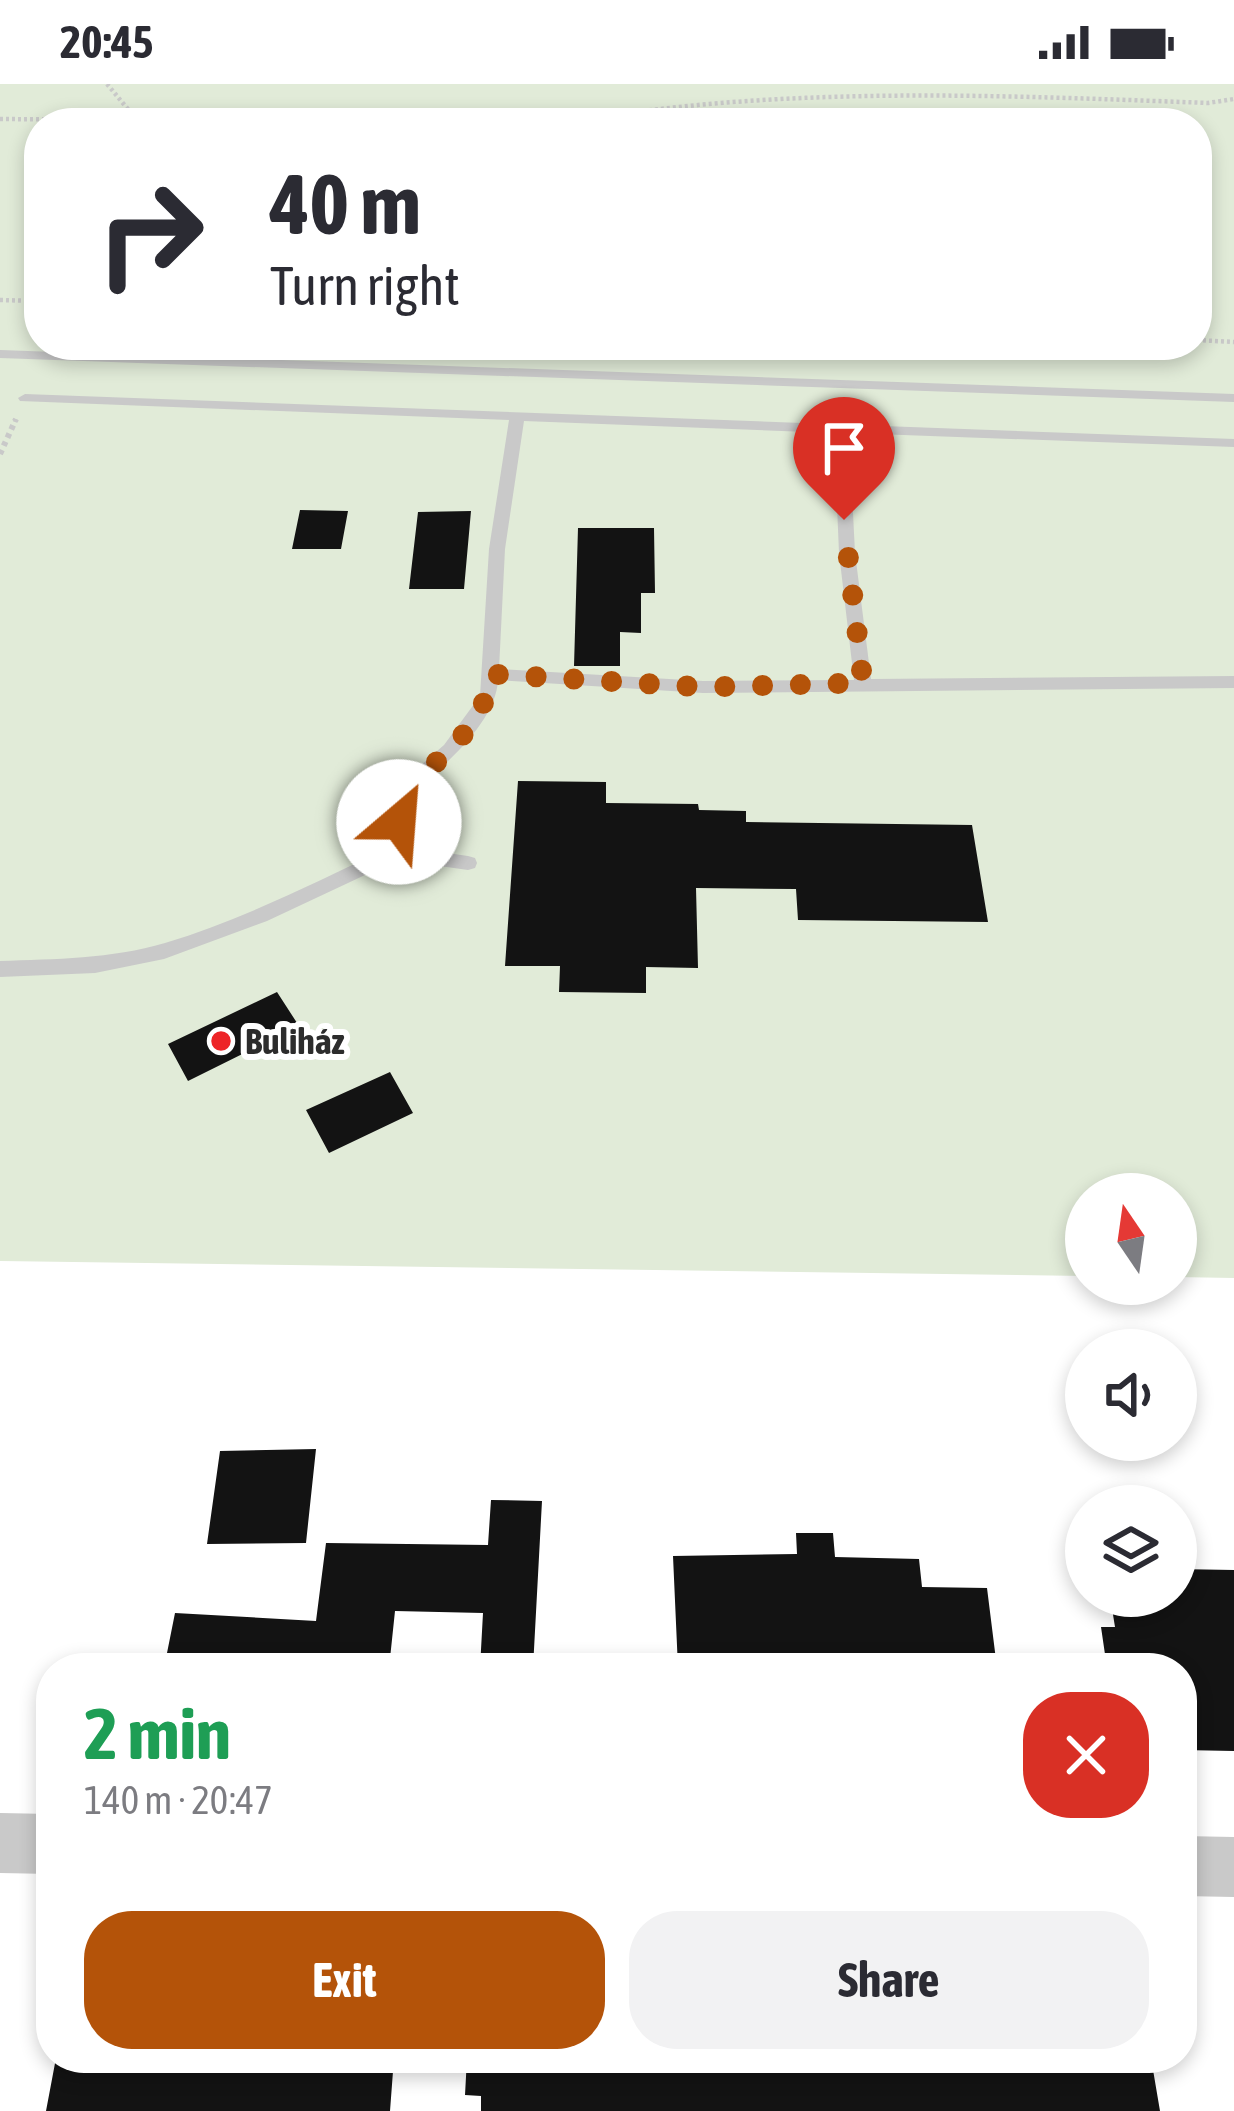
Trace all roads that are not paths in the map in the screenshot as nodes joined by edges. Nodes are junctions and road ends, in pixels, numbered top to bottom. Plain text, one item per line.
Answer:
1 (168, 360) edge
2 (25, 398) road end
3 (1234, 398) edge
4 (517, 416) junction
5 (841, 429) junction
6 (1234, 443) edge
7 (491, 674) junction
8 (1234, 682) edge
9 (863, 683) junction
10 (394, 854) junction
11 (468, 863) dead end
12 (0, 969) edge
13 (0, 1843) edge
14 (36, 1844) edge
15 (1197, 1866) edge
16 (1234, 1867) edge

1 - 3 lane
2 - 4 lane
4 - 5 lane
4 - 7 lane
5 - 6 lane
5 - 9 lane
7 - 9 lane
7 - 10 lane
8 - 9 lane
10 - 11 lane
10 - 12 lane
13 - 14 street
15 - 16 street

